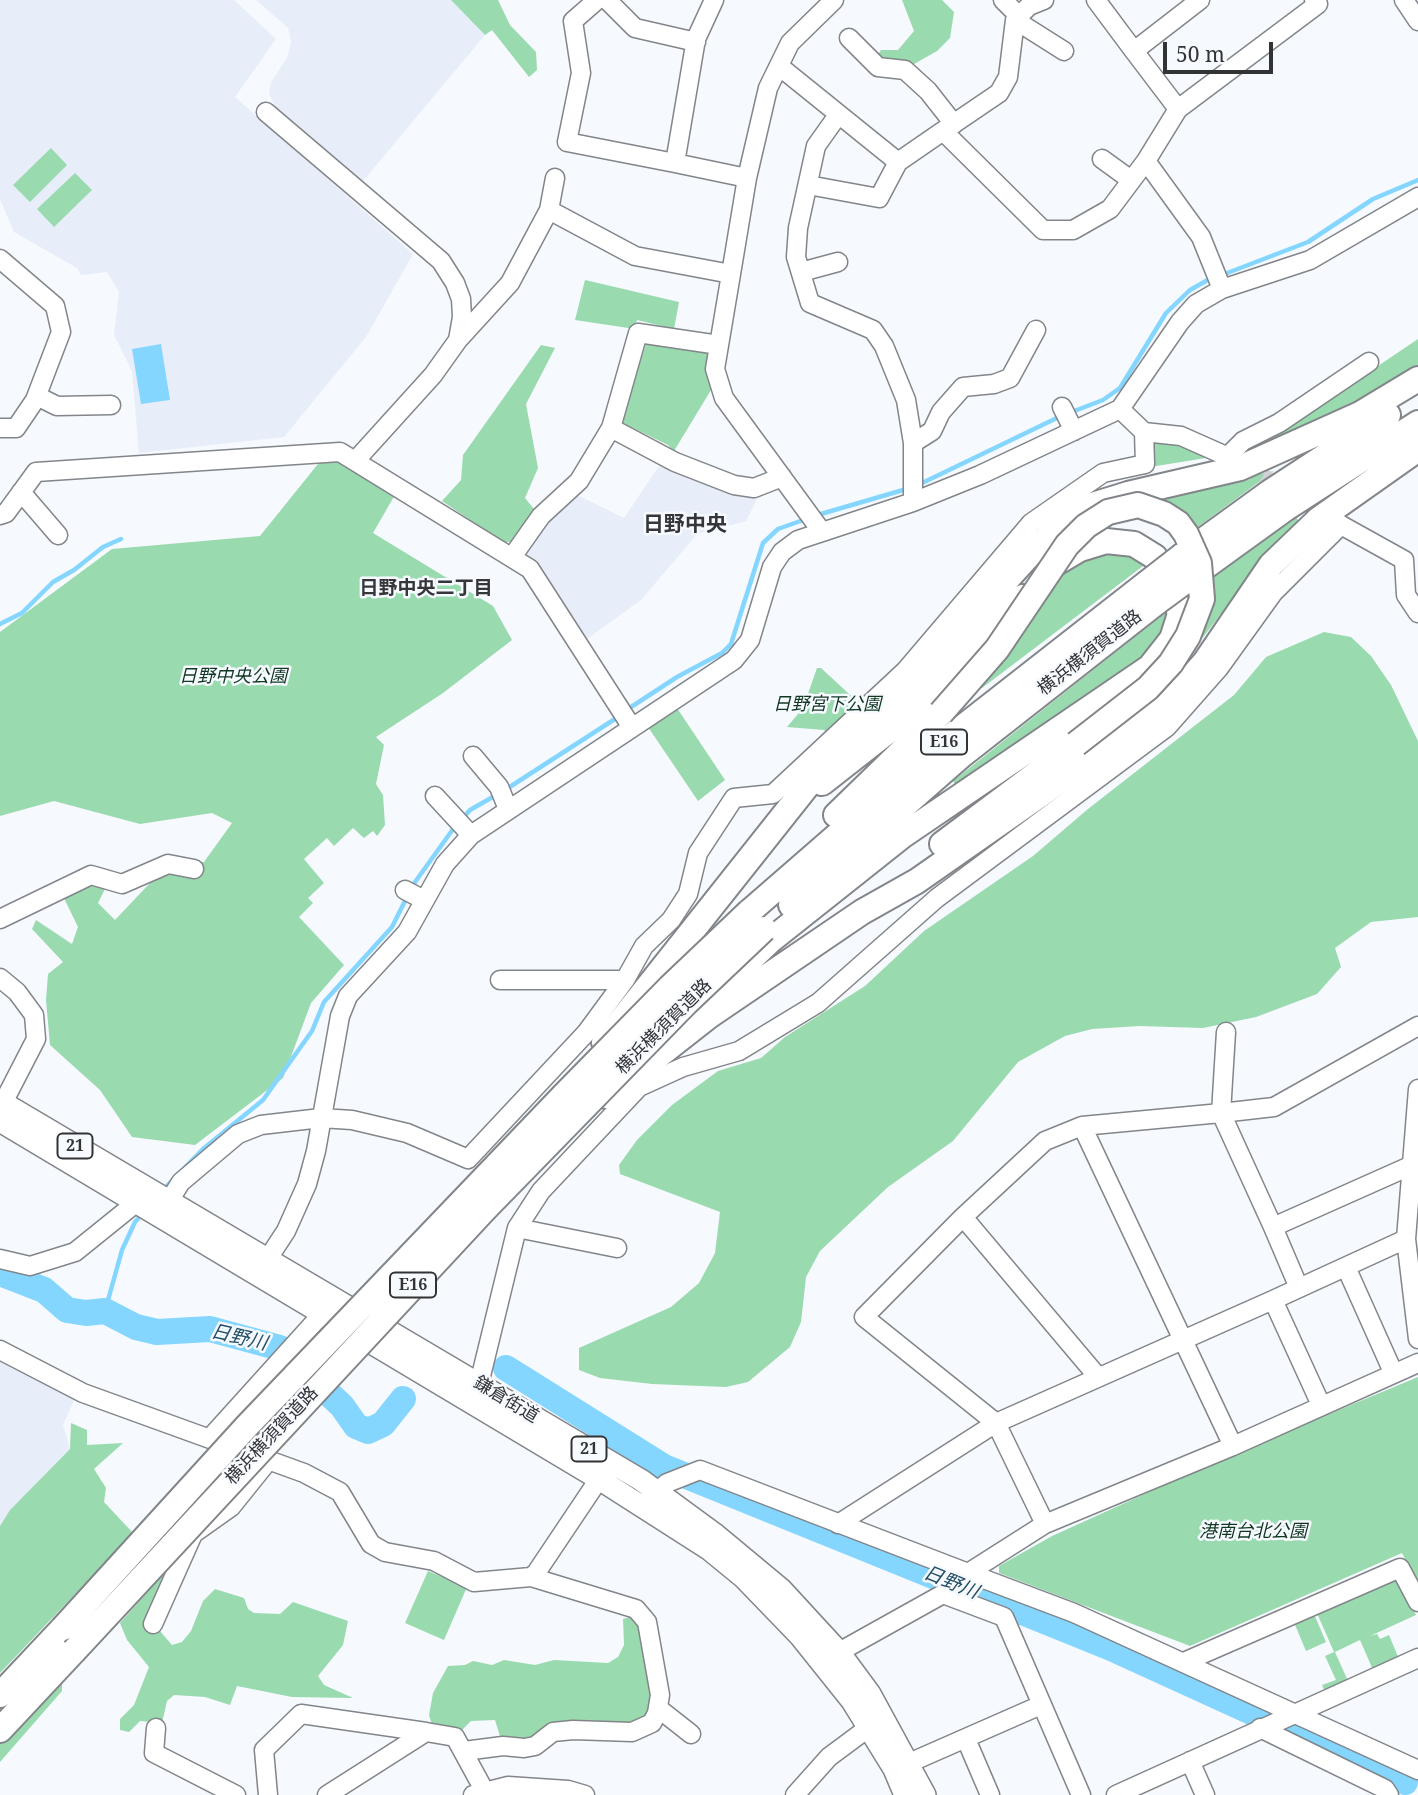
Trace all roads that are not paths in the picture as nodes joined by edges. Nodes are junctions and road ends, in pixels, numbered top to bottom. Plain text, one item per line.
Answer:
1 (597, 0) edge
2 (607, 0) edge
3 (714, 0) edge
4 (834, 0) edge
5 (1003, 0) edge
6 (1044, 0) edge
7 (1096, 0) edge
8 (1200, 0) edge
9 (1314, 0) edge
10 (1404, 0) edge
11 (1017, 18) junction
12 (1418, 21) edge
13 (849, 38) dead end
14 (696, 42) junction
15 (1064, 51) dead end
16 (1133, 51) junction
17 (779, 65) junction
18 (1178, 109) junction
19 (266, 112) dead end
20 (838, 115) junction
21 (948, 127) junction
22 (1102, 159) dead end
23 (1146, 161) junction
24 (898, 162) junction
25 (676, 163) junction
26 (555, 178) dead end
27 (747, 178) junction
28 (1131, 180) junction
29 (808, 185) junction
30 (1418, 197) edge
31 (549, 210) junction
32 (0, 259) edge
33 (838, 262) dead end
34 (801, 272) junction
35 (731, 274) junction
36 (1222, 287) junction
37 (1036, 330) dead end
38 (458, 340) junction
39 (719, 345) junction
40 (1369, 362) dead end
41 (1418, 379) edge
42 (37, 396) junction
43 (1418, 396) edge
44 (1124, 397) junction
45 (111, 405) dead end
46 (1418, 423) edge
47 (0, 428) edge
48 (611, 428) junction
49 (1144, 432) junction
50 (913, 443) junction
51 (1418, 449) edge
52 (356, 460) junction
53 (782, 478) junction
54 (21, 492) junction
55 (913, 499) junction
56 (0, 515) edge
57 (819, 529) junction
58 (58, 535) dead end
59 (512, 557) junction
60 (1187, 566) junction
61 (1418, 613) edge
62 (630, 724) junction
63 (473, 756) dead end
64 (435, 796) dead end
65 (504, 799) junction
66 (793, 804) junction
67 (464, 827) junction
68 (194, 869) dead end
69 (862, 912) junction
70 (0, 919) edge
71 (761, 927) junction
72 (0, 978) edge
73 (500, 980) dead end
74 (625, 980) junction
75 (1418, 1026) edge
76 (1226, 1032) dead end
77 (1418, 1089) edge
78 (1, 1108) edge
79 (1221, 1113) junction
80 (321, 1118) junction
81 (1082, 1126) junction
82 (1410, 1166) junction
83 (154, 1204) junction
84 (963, 1217) junction
85 (1273, 1227) junction
86 (517, 1228) junction
87 (1406, 1239) junction
88 (617, 1248) dead end
89 (0, 1259) edge
90 (267, 1260) junction
91 (1346, 1267) junction
92 (1299, 1288) junction
93 (1273, 1300) junction
94 (336, 1315) junction
95 (378, 1336) junction
96 (1184, 1339) junction
97 (1418, 1339) edge
98 (0, 1350) edge
99 (1418, 1363) edge
100 (1393, 1372) junction
101 (1098, 1377) junction
102 (480, 1384) junction
103 (1321, 1405) junction
104 (996, 1423) junction
105 (210, 1438) junction
106 (1233, 1446) junction
107 (268, 1461) junction
108 (599, 1479) junction
109 (655, 1494) junction
110 (838, 1524) junction
111 (1045, 1524) junction
112 (968, 1573) junction
113 (531, 1577) junction
114 (943, 1594) junction
115 (1418, 1602) edge
116 (153, 1624) dead end
117 (839, 1652) junction
118 (1418, 1658) edge
119 (1184, 1662) junction
120 (0, 1695) edge
121 (1041, 1705) junction
122 (658, 1708) junction
123 (1293, 1713) junction
124 (156, 1728) dead end
125 (868, 1728) junction
126 (1260, 1728) junction
127 (0, 1730) edge
128 (426, 1732) junction
129 (691, 1734) dead end
130 (966, 1739) junction
131 (464, 1751) junction
132 (1191, 1761) junction
133 (909, 1763) junction
134 (1418, 1770) edge
135 (478, 1793) edge
136 (567, 1793) edge
137 (236, 1795) edge
138 (268, 1795) edge
139 (327, 1795) edge
140 (585, 1795) edge
141 (795, 1795) edge
142 (905, 1795) edge
143 (925, 1795) edge
144 (990, 1795) edge
145 (1081, 1795) edge
146 (1116, 1795) edge
147 (1205, 1795) edge
148 (1389, 1795) edge

1 - 25 street
2 - 14 street
3 - 14 street
4 - 17 street
5 - 11 street
6 - 11 street
7 - 16 street
8 - 16 street
9 - 18 street
10 - 12 street
11 - 15 street
11 - 21 street
13 - 21 street
14 - 25 street
16 - 18 street
17 - 20 street
17 - 27 street
18 - 23 street
19 - 38 street
20 - 24 street
20 - 29 street
21 - 24 street
21 - 28 street
22 - 28 street
23 - 28 street
23 - 36 street
24 - 29 street
25 - 27 street
26 - 31 street
27 - 35 street
29 - 34 street
30 - 36 street
31 - 35 street
31 - 38 street
32 - 42 street
33 - 34 street
34 - 50 street
35 - 39 street
36 - 44 street
37 - 50 street
38 - 52 street
39 - 48 street
39 - 53 street
40 - 49 street
41 - 66 highway
42 - 45 street
42 - 47 street
43 - 60 highway, 横浜横須賀道路 / E16
44 - 49 street
44 - 55 street
46 - 60 highway, 横浜横須賀道路 / E16
48 - 53 street
48 - 59 street
49 - 74 street
50 - 55 street
51 - 69 highway
52 - 54 street
52 - 59 street
53 - 57 street
54 - 56 street
54 - 58 street
55 - 57 street
57 - 62 street
59 - 62 street
60 - 71 highway, 横浜横須賀道路 / E16, bridge
61 - 86 street
62 - 65 street
63 - 65 street
64 - 67 street
65 - 67 street
66 - 71 highway
66 - 94 highway
67 - 80 street
68 - 70 street
69 - 71 highway, bridge
69 - 95 highway
71 - 120 highway, 横浜横須賀道路 / E16, bridge
71 - 127 highway, 横浜横須賀道路 / E16, bridge
72 - 78 street
73 - 74 street
74 - 80 street
75 - 79 street
76 - 79 street
77 - 82 street
78 - 83 main road, 鎌倉街道 / 21
79 - 81 street
79 - 85 street
80 - 83 street
80 - 90 street
81 - 84 street
81 - 96 street
82 - 85 street
82 - 87 street
83 - 89 street
83 - 90 main road, 鎌倉街道 / 21
83 - 94 main road, 鎌倉街道 / 21
84 - 101 street
84 - 104 street
85 - 92 street
86 - 88 street
86 - 102 street
87 - 91 street
87 - 97 street
90 - 94 main road, 鎌倉街道 / 21
91 - 92 street
91 - 100 street
92 - 93 street
93 - 96 street
93 - 103 street
94 - 95 main road, 鎌倉街道 / 21
94 - 105 street
95 - 102 main road, 鎌倉街道 / 21
95 - 108 main road, 鎌倉街道 / 21
96 - 101 street
96 - 106 street
98 - 105 street
99 - 100 street
100 - 103 street
101 - 104 street
102 - 109 main road, 鎌倉街道 / 21
103 - 106 street
104 - 110 street
104 - 111 street
105 - 107 street
106 - 111 street
107 - 113 street
107 - 116 street
108 - 109 main road, 鎌倉街道 / 21
108 - 113 street
109 - 110 street
109 - 117 main road, 鎌倉街道 / 21
109 - 125 main road, 鎌倉街道 / 21
110 - 112 street
111 - 112 street
112 - 114 street
112 - 119 street
113 - 122 street
114 - 117 street
114 - 121 street
115 - 119 street
117 - 133 main road, 鎌倉街道 / 21
118 - 123 street
119 - 123 street
121 - 130 street
121 - 145 street
122 - 129 street
122 - 131 street
123 - 126 street
123 - 134 street
124 - 137 street
125 - 141 street
125 - 142 main road, 鎌倉街道 / 21
126 - 132 street
126 - 148 street
128 - 131 street
128 - 138 street
128 - 139 street
130 - 133 street
130 - 144 street
131 - 135 street
132 - 146 street
132 - 147 street
133 - 143 main road, 鎌倉街道 / 21
135 - 136 street
136 - 140 street

